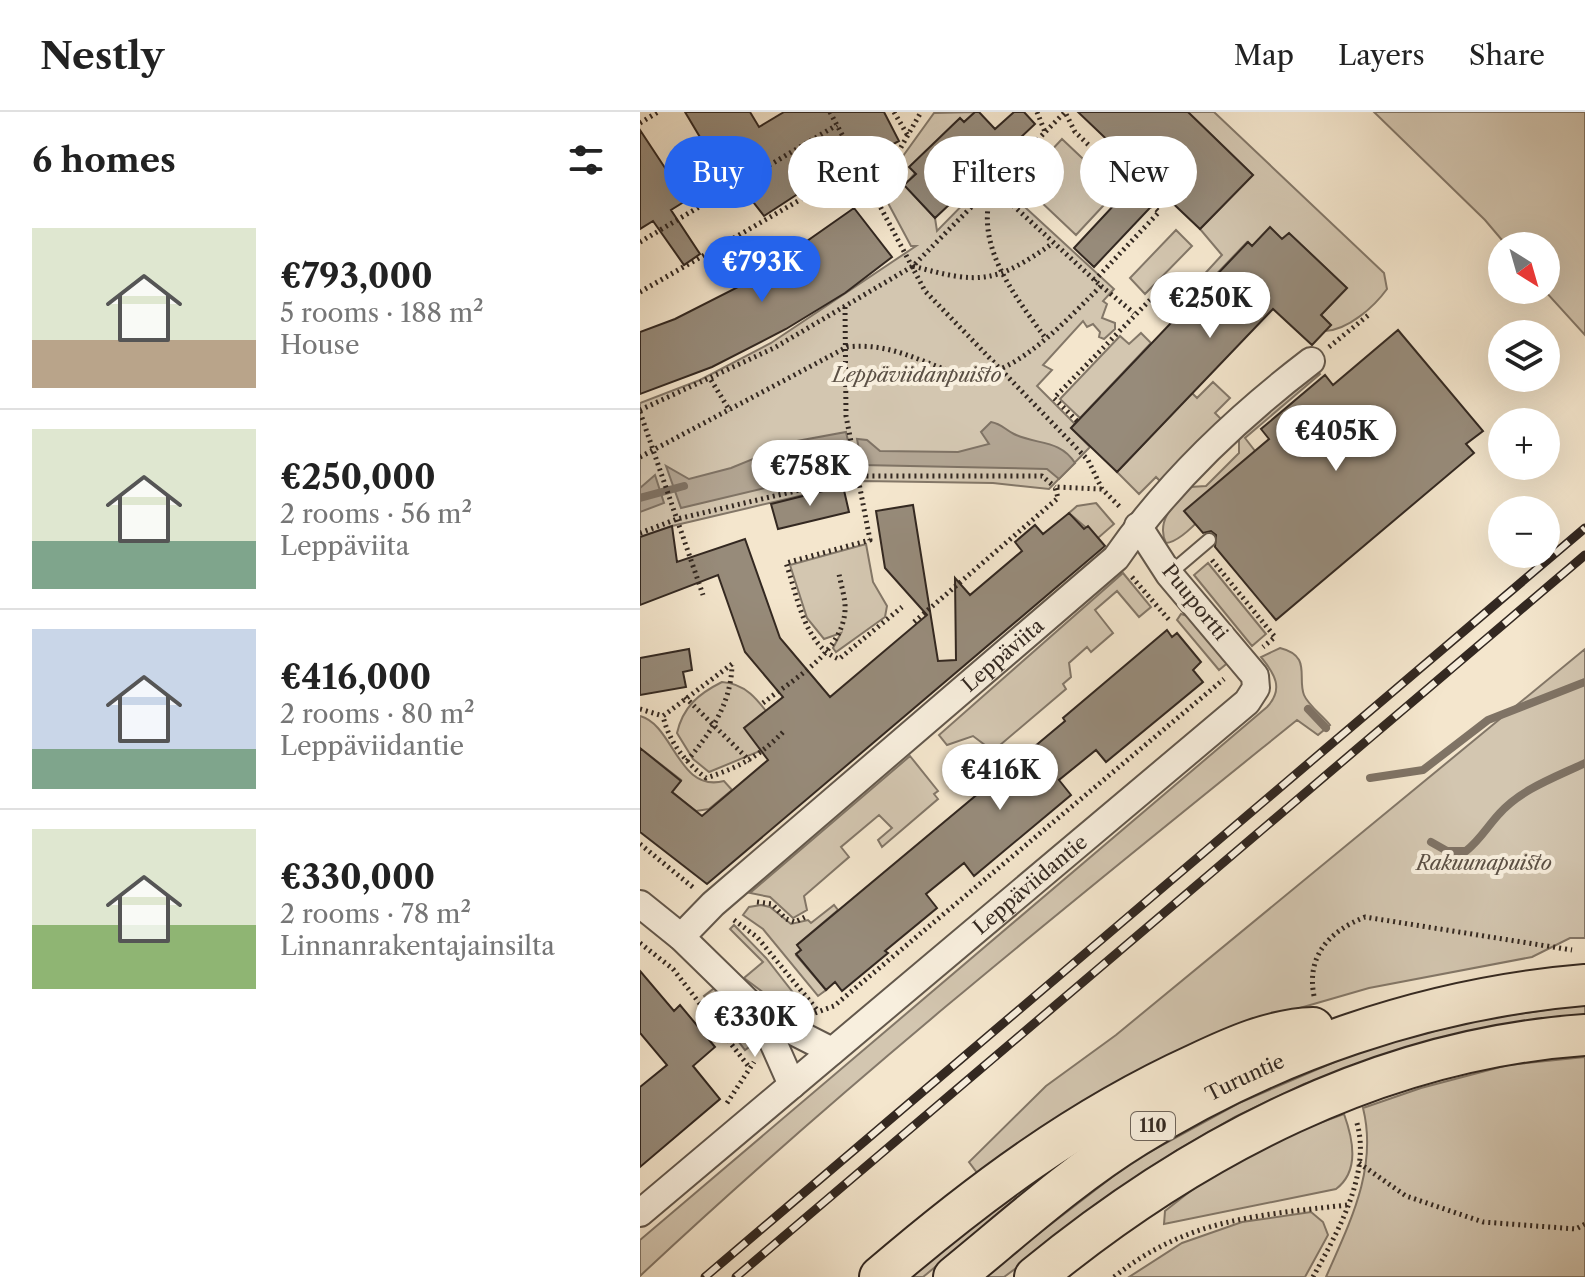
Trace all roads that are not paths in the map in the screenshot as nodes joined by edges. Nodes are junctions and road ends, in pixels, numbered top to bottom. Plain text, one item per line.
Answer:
1 (1311, 361) road end
2 (1138, 526) junction
3 (1205, 543) road end
4 (1169, 574) junction
5 (1250, 669) joint
6 (640, 904) edge
7 (681, 937) junction
8 (1579, 968) edge
9 (761, 1015) junction
10 (1380, 1025) junction
11 (1585, 1035) edge
12 (832, 1051) junction
13 (792, 1085) junction
14 (640, 1213) edge
15 (880, 1277) edge
16 (954, 1277) edge
17 (1035, 1277) edge

1 - 2 street, Leppäviita
2 - 4 street, Puuportti
2 - 7 street, Leppäviita
3 - 4 lane
4 - 5 street, Puuportti
5 - 12 street, Leppäviidantie
6 - 7 street
7 - 9 street
8 - 10 main road, Turuntie / 110
9 - 12 street
9 - 13 street
10 - 15 main road
10 - 16 main road, Turuntie / 110
11 - 17 main road
12 - 13 street, Leppäviidantie
13 - 14 street, Leppäviidantie

